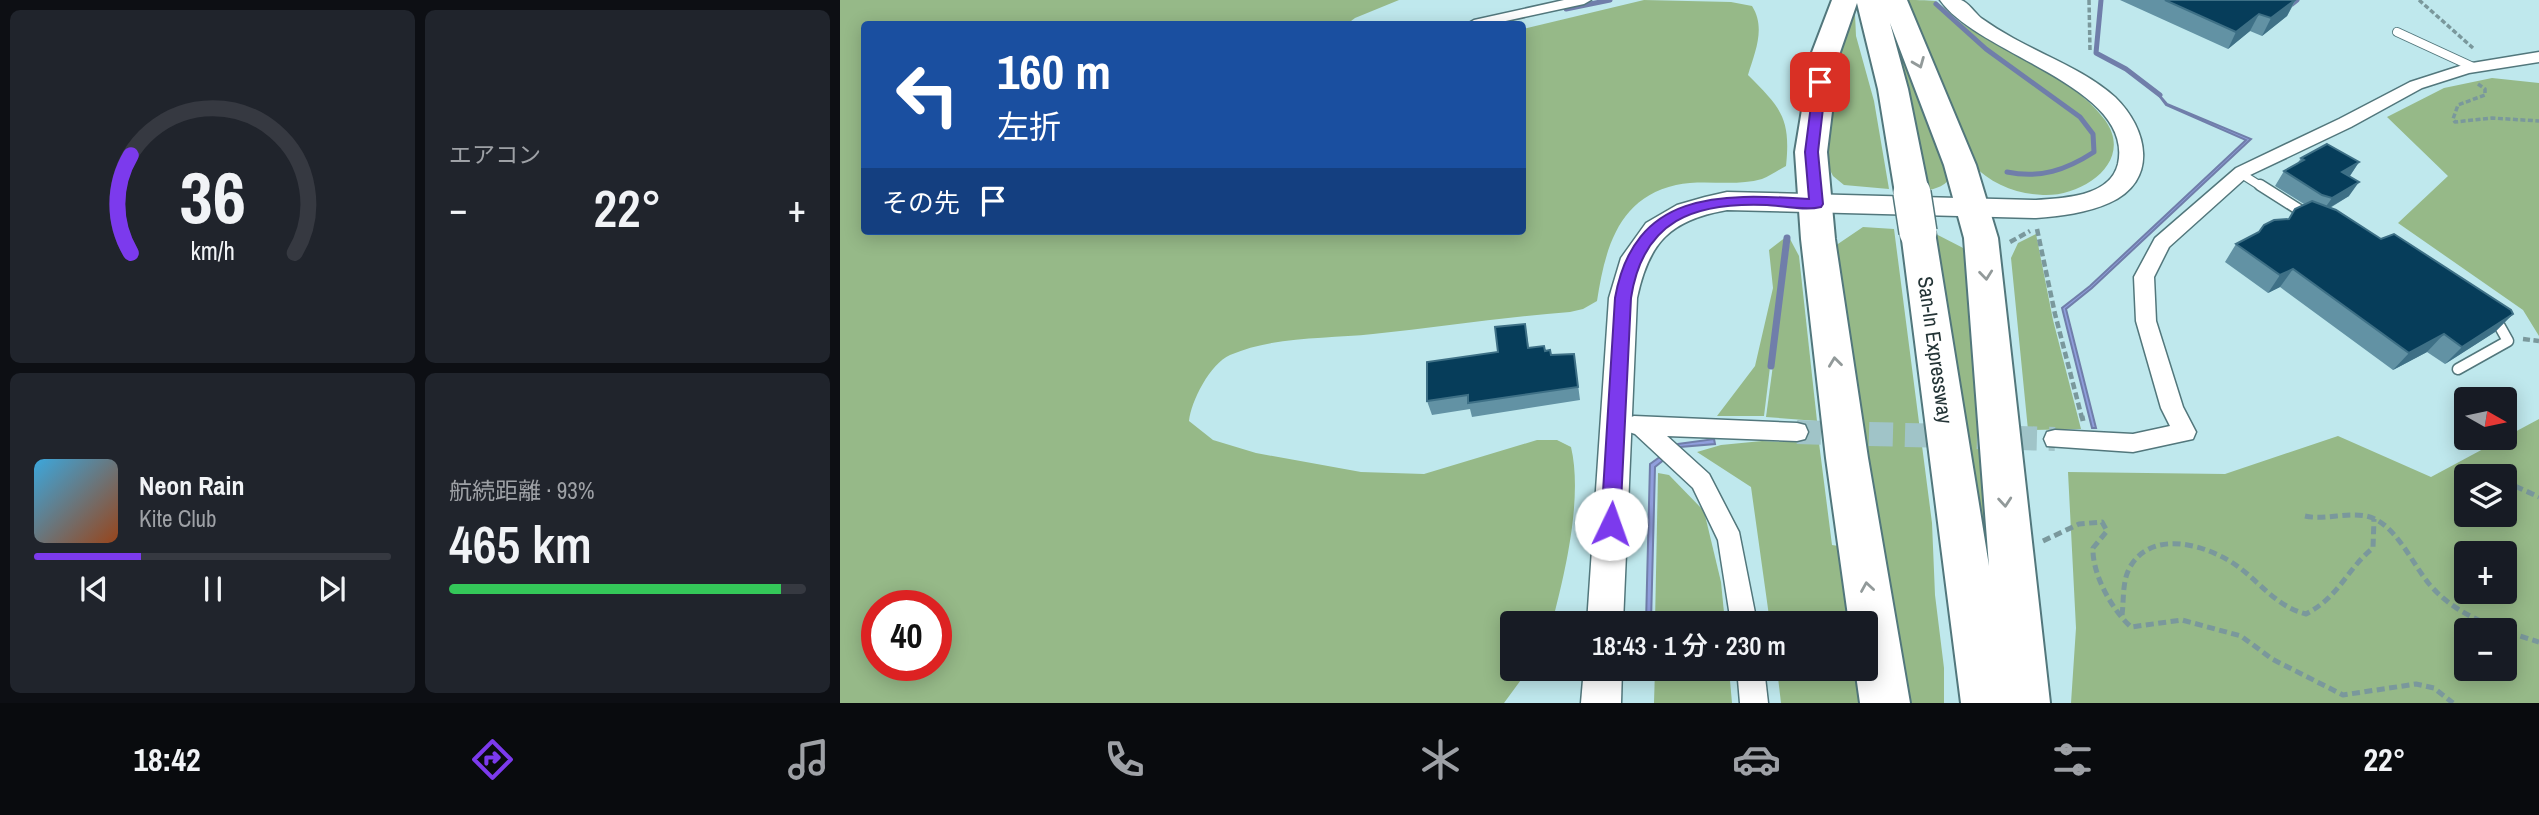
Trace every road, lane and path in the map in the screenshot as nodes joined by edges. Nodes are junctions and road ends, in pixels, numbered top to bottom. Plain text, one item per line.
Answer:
1 (1584, 0) edge
2 (1845, 0) edge
3 (1861, 0) edge
4 (1870, 0) edge
5 (1894, 0) edge
6 (1950, 0) edge
7 (2090, 0) edge
8 (2419, 0) edge
9 (1554, 7) junction
10 (1488, 21) edge
11 (1525, 21) edge
12 (2397, 32) dead end
13 (2090, 50) dead end
14 (2539, 57) edge
15 (2495, 63) junction
16 (2465, 70) junction
17 (2539, 121) edge
18 (2240, 173) junction
19 (1816, 204) junction
20 (1974, 208) junction
21 (1910, 212) junction
22 (2321, 220) edge
23 (2037, 228) junction
24 (2049, 228) dead end
25 (2008, 244) dead end
26 (2486, 311) edge
27 (2458, 369) dead end
28 (1628, 425) junction
29 (1797, 432) tunnel mouth
30 (2055, 439) tunnel mouth
31 (2088, 440) junction
32 (2517, 487) edge
33 (2539, 497) edge
34 (2305, 516) dead end
35 (2374, 519) junction
36 (2032, 542) dead end
37 (1606, 611) edge
38 (1742, 611) edge
39 (2121, 617) junction
40 (2539, 642) edge
41 (1602, 681) edge
42 (1751, 681) edge
43 (1601, 703) edge
44 (1754, 703) edge
45 (1885, 703) edge
46 (1968, 703) edge
47 (1986, 703) edge
48 (2025, 703) edge
49 (2453, 703) edge

1 - 9 street
2 - 19 highway
3 - 21 highway, San-In Expressway
4 - 21 highway, San-In Expressway
5 -> 20 highway
6 - 20 street
7 - 13 path
8 - 15 path
9 - 10 street
9 - 11 street
12 - 16 lane
14 - 15 street
15 - 16 street
16 - 17 path
16 - 18 street
18 - 22 lane
18 - 31 street
19 - 20 street
19 - 28 street
45 -> 19 highway
20 -> 48 highway
21 - 46 highway, San-In Expressway
21 - 47 highway, San-In Expressway
23 - 24 path
23 - 25 path
23 - 31 path
26 - 27 lane
28 - 29 street
28 - 37 street
28 - 38 street
30 - 31 street
32 - 33 path
34 - 35 path
35 - 39 path
35 - 40 path
36 - 39 path
39 - 49 path
41 - 43 street
42 - 44 street

